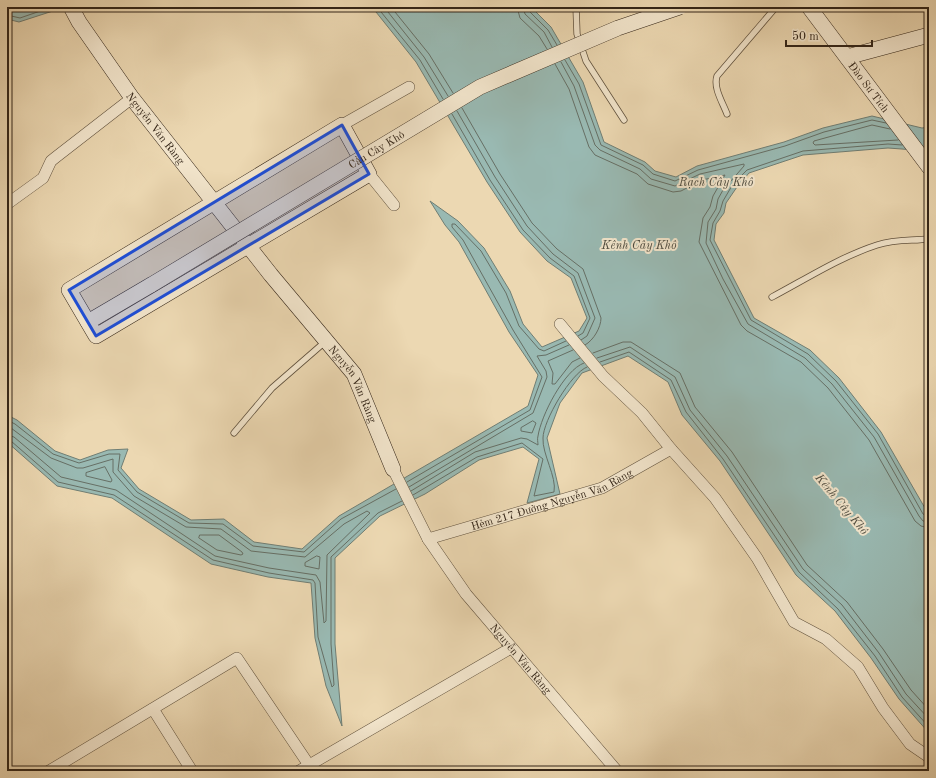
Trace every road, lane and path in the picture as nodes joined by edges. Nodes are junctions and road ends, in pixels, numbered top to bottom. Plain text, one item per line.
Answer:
1 (71, 7) edge
2 (576, 7) edge
3 (680, 7) edge
4 (776, 7) edge
5 (809, 7) edge
6 (929, 35) edge
7 (847, 57) junction
8 (409, 86) dead end
9 (132, 98) junction
10 (727, 114) dead end
11 (624, 120) dead end
12 (342, 126) junction
13 (929, 167) edge
14 (369, 174) junction
15 (214, 202) junction
16 (7, 204) edge
17 (394, 205) dead end
18 (929, 239) edge
19 (248, 245) junction
20 (772, 297) dead end
21 (88, 322) junction
22 (560, 324) dead end
23 (326, 341) junction
24 (234, 433) dead end
25 (671, 449) junction
26 (393, 469) joint
27 (428, 539) junction
28 (511, 648) junction
29 (153, 709) junction
30 (929, 757) edge
31 (311, 768) edge
32 (48, 771) edge
33 (192, 771) edge
34 (299, 771) edge
35 (617, 771) edge

1 - 9 main road, Nguyễn Văn Ràng
2 - 11 lane
3 - 21 main road, Cầu Cây Khô, bridge
4 - 10 lane
5 - 7 main road, Đào Sư Tích
6 - 7 main road
7 - 13 main road, Đào Sư Tích
8 - 12 street
9 - 15 main road, Nguyễn Văn Ràng
9 - 16 street
12 - 14 main road
12 - 15 main road
14 - 17 street
14 - 19 main road
15 - 19 main road, Nguyễn Văn Ràng
15 - 21 main road
18 - 20 lane
19 - 21 main road
19 - 23 main road, Nguyễn Văn Ràng
22 - 25 street
23 - 24 lane
23 - 26 main road, Nguyễn Văn Ràng
25 - 27 street, Hẻm 217 Đường Nguyễn Văn Ràng
25 - 30 street
26 - 27 street, Nguyễn Văn Ràng
27 - 28 street, Nguyễn Văn Ràng
28 - 31 street
28 - 35 street, Nguyễn Văn Ràng
29 - 31 street
29 - 32 street
29 - 33 street
31 - 34 street

